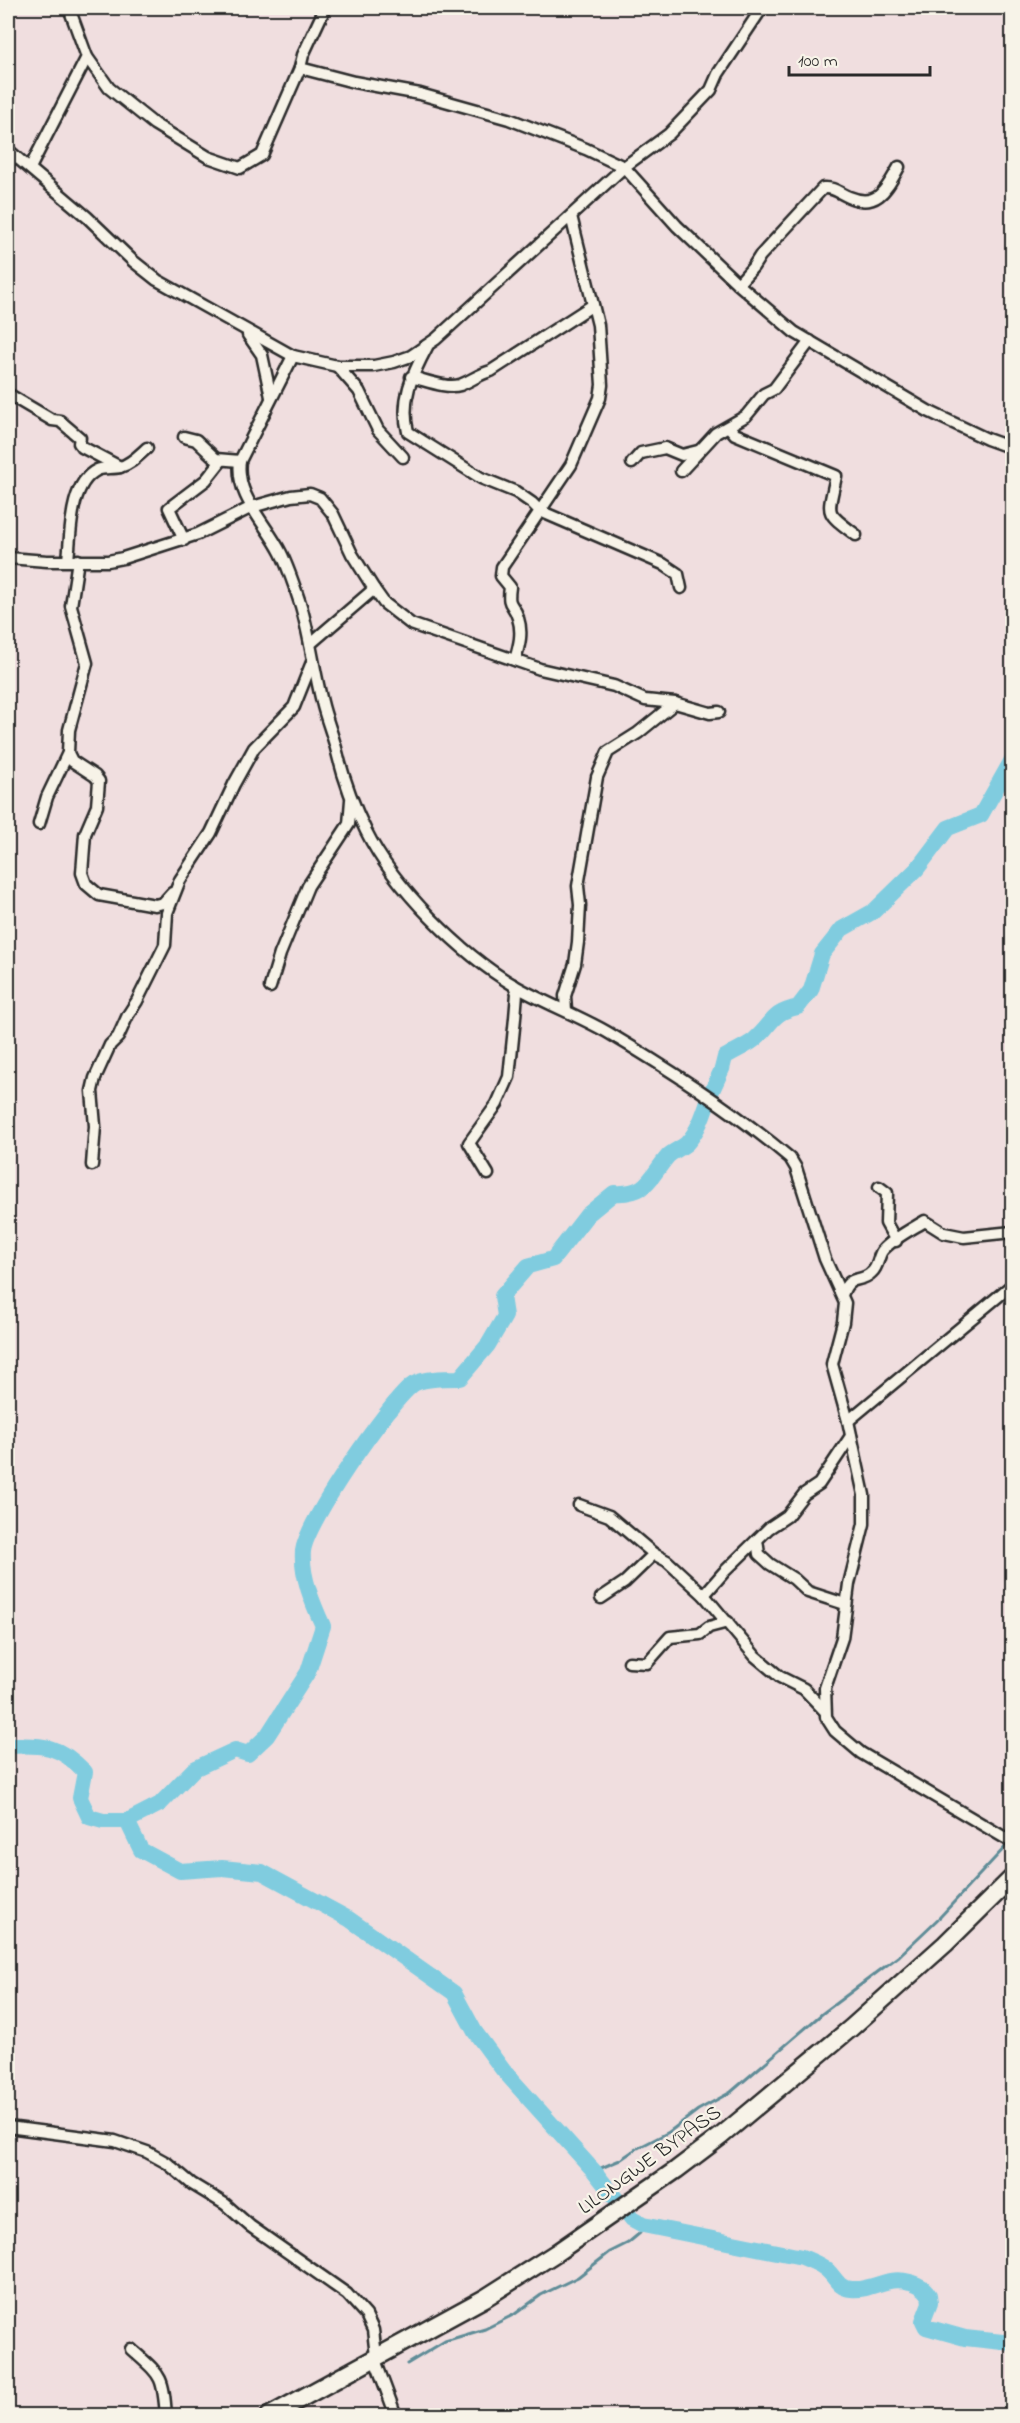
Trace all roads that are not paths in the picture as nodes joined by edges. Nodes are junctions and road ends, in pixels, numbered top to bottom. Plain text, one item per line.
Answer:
1 (69, 8) edge
2 (325, 8) edge
3 (762, 8) edge
4 (87, 57) junction
5 (300, 68) junction
6 (8, 150) edge
7 (624, 167) junction
8 (899, 167) dead end
9 (30, 168) junction
10 (571, 216) junction
11 (738, 284) junction
12 (593, 305) junction
13 (241, 327) junction
14 (810, 341) junction
15 (428, 345) junction
16 (293, 356) junction
17 (337, 366) junction
18 (411, 377) junction
19 (8, 394) edge
20 (271, 398) junction
21 (729, 427) junction
22 (184, 437) dead end
23 (147, 448) dead end
24 (1012, 448) edge
25 (698, 451) junction
26 (403, 457) dead end
27 (221, 461) junction
28 (240, 461) junction
29 (632, 463) dead end
30 (120, 467) junction
31 (681, 471) dead end
32 (252, 507) junction
33 (540, 511) junction
34 (856, 535) dead end
35 (184, 540) junction
36 (8, 558) edge
37 (73, 560) junction
38 (681, 588) dead end
39 (374, 589) junction
40 (310, 644) junction
41 (313, 659) junction
42 (515, 660) junction
43 (675, 703) junction
44 (719, 712) dead end
45 (68, 753) junction
46 (351, 798) junction
47 (39, 824) dead end
48 (180, 880) junction
49 (514, 985) junction
50 (270, 987) dead end
51 (566, 1010) junction
52 (92, 1165) dead end
53 (488, 1174) dead end
54 (879, 1187) dead end
55 (1012, 1232) edge
56 (896, 1241) junction
57 (1012, 1285) edge
58 (842, 1295) junction
59 (848, 1421) junction
60 (851, 1436) junction
61 (579, 1505) dead end
62 (757, 1540) junction
63 (654, 1554) junction
64 (704, 1595) junction
65 (601, 1598) dead end
66 (845, 1604) junction
67 (728, 1622) junction
68 (629, 1662) dead end
69 (824, 1710) junction
70 (1010, 1840) edge
71 (1012, 1878) edge
72 (8, 2127) edge
73 (131, 2349) dead end
74 (376, 2359) junction
75 (165, 2415) edge
76 (269, 2415) edge
77 (396, 2415) edge

1 - 4 street
2 - 5 street
3 - 7 street
4 - 5 street
4 - 9 street
5 - 7 street
6 - 9 street
7 - 10 street
7 - 11 street
8 - 11 street
9 - 13 street
10 - 12 street
10 - 15 street
11 - 14 street
12 - 18 street
12 - 33 street
13 - 16 street
13 - 20 street
14 - 21 street
14 - 24 street
15 - 17 street
15 - 18 street
16 - 17 street
16 - 20 street
17 - 26 street
18 - 33 street
19 - 30 street
20 - 28 street
21 - 25 street
21 - 34 street
22 - 27 street
23 - 30 street
25 - 29 street
25 - 31 street
27 - 28 street
27 - 35 street
28 - 32 street
30 - 37 street
32 - 35 street
32 - 39 street
32 - 40 street
33 - 38 street
33 - 42 street
35 - 37 street
36 - 37 street
37 - 45 street
39 - 40 street
39 - 42 street
40 - 41 street
41 - 46 street
41 - 48 street
42 - 43 street
43 - 44 street
43 - 51 street
45 - 47 street
45 - 48 street
46 - 49 street
46 - 50 street
48 - 52 street
49 - 51 street
49 - 53 street
51 - 58 street
54 - 56 street
55 - 56 street
56 - 58 street
57 - 59 street
58 - 59 street
59 - 60 street
60 - 62 street
60 - 66 street
61 - 63 street
62 - 64 street
62 - 66 street
63 - 64 street
63 - 65 street
64 - 67 street
66 - 69 street
67 - 68 street
67 - 69 street
69 - 70 street
71 - 74 main road, LILONGWE BYPASS
72 - 74 street
73 - 75 street
74 - 76 main road, LILONGWE BYPASS
74 - 77 street

